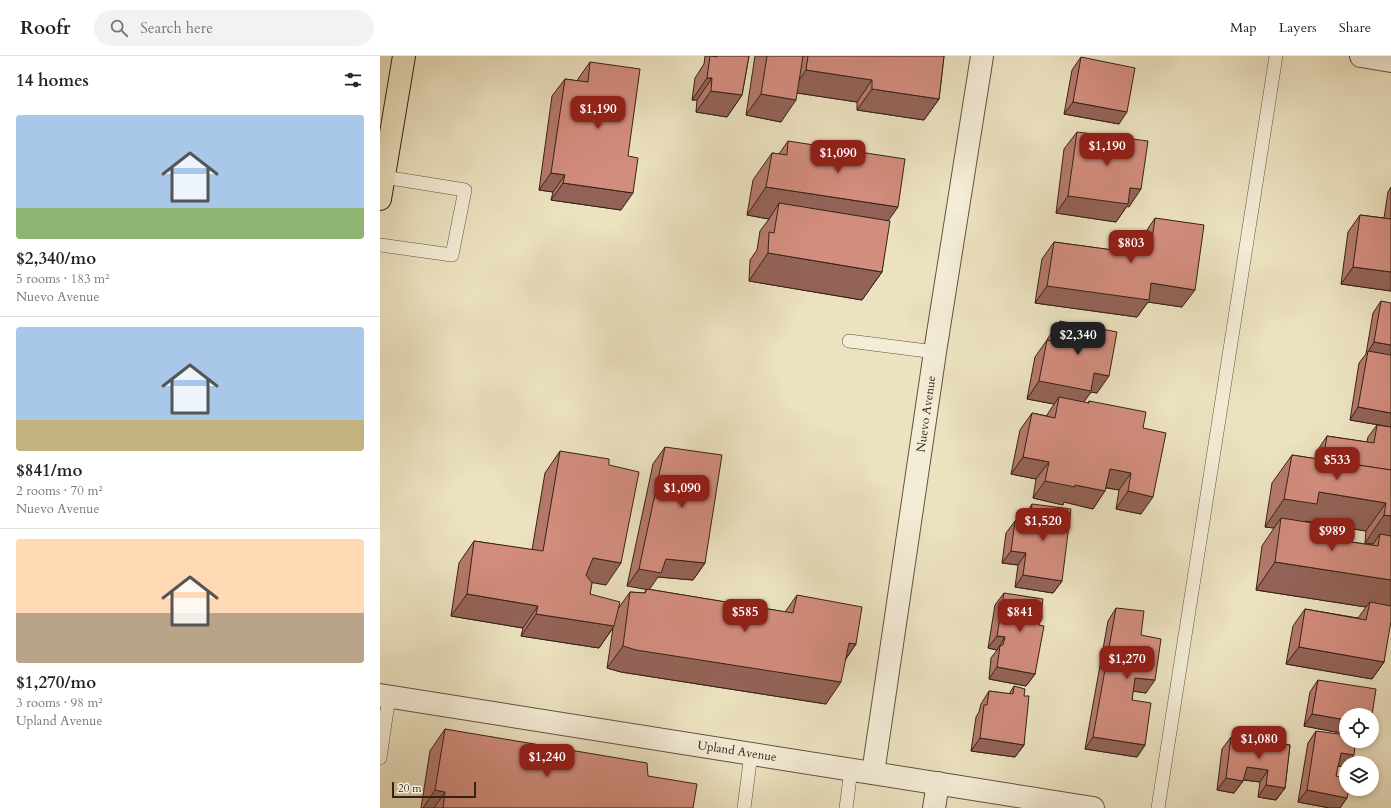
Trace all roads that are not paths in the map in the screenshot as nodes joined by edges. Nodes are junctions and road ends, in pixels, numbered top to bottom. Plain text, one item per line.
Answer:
1 (404, 56) edge
2 (982, 56) edge
3 (1276, 56) edge
4 (1361, 56) edge
5 (1391, 60) edge
6 (384, 177) junction
7 (380, 200) edge
8 (380, 245) edge
9 (850, 341) dead end
10 (935, 352) junction
11 (384, 695) edge
12 (751, 754) junction
13 (380, 758) edge
14 (851, 770) junction
15 (873, 773) junction
16 (938, 784) junction
17 (744, 808) edge
18 (846, 808) edge
19 (934, 808) edge
20 (1093, 808) edge
21 (1158, 808) edge

1 - 6 main road
2 - 10 street, Nuevo Avenue
3 - 21 lane
4 - 5 street
6 - 7 main road
6 - 8 lane
9 - 10 lane
10 - 15 street, Nuevo Avenue
11 - 12 street, Upland Avenue
11 - 13 lane
12 - 14 street, Upland Avenue
12 - 17 lane
14 - 15 street, Upland Avenue
14 - 18 lane
15 - 16 street, Upland Avenue
16 - 19 street
16 - 20 street, Upland Avenue

